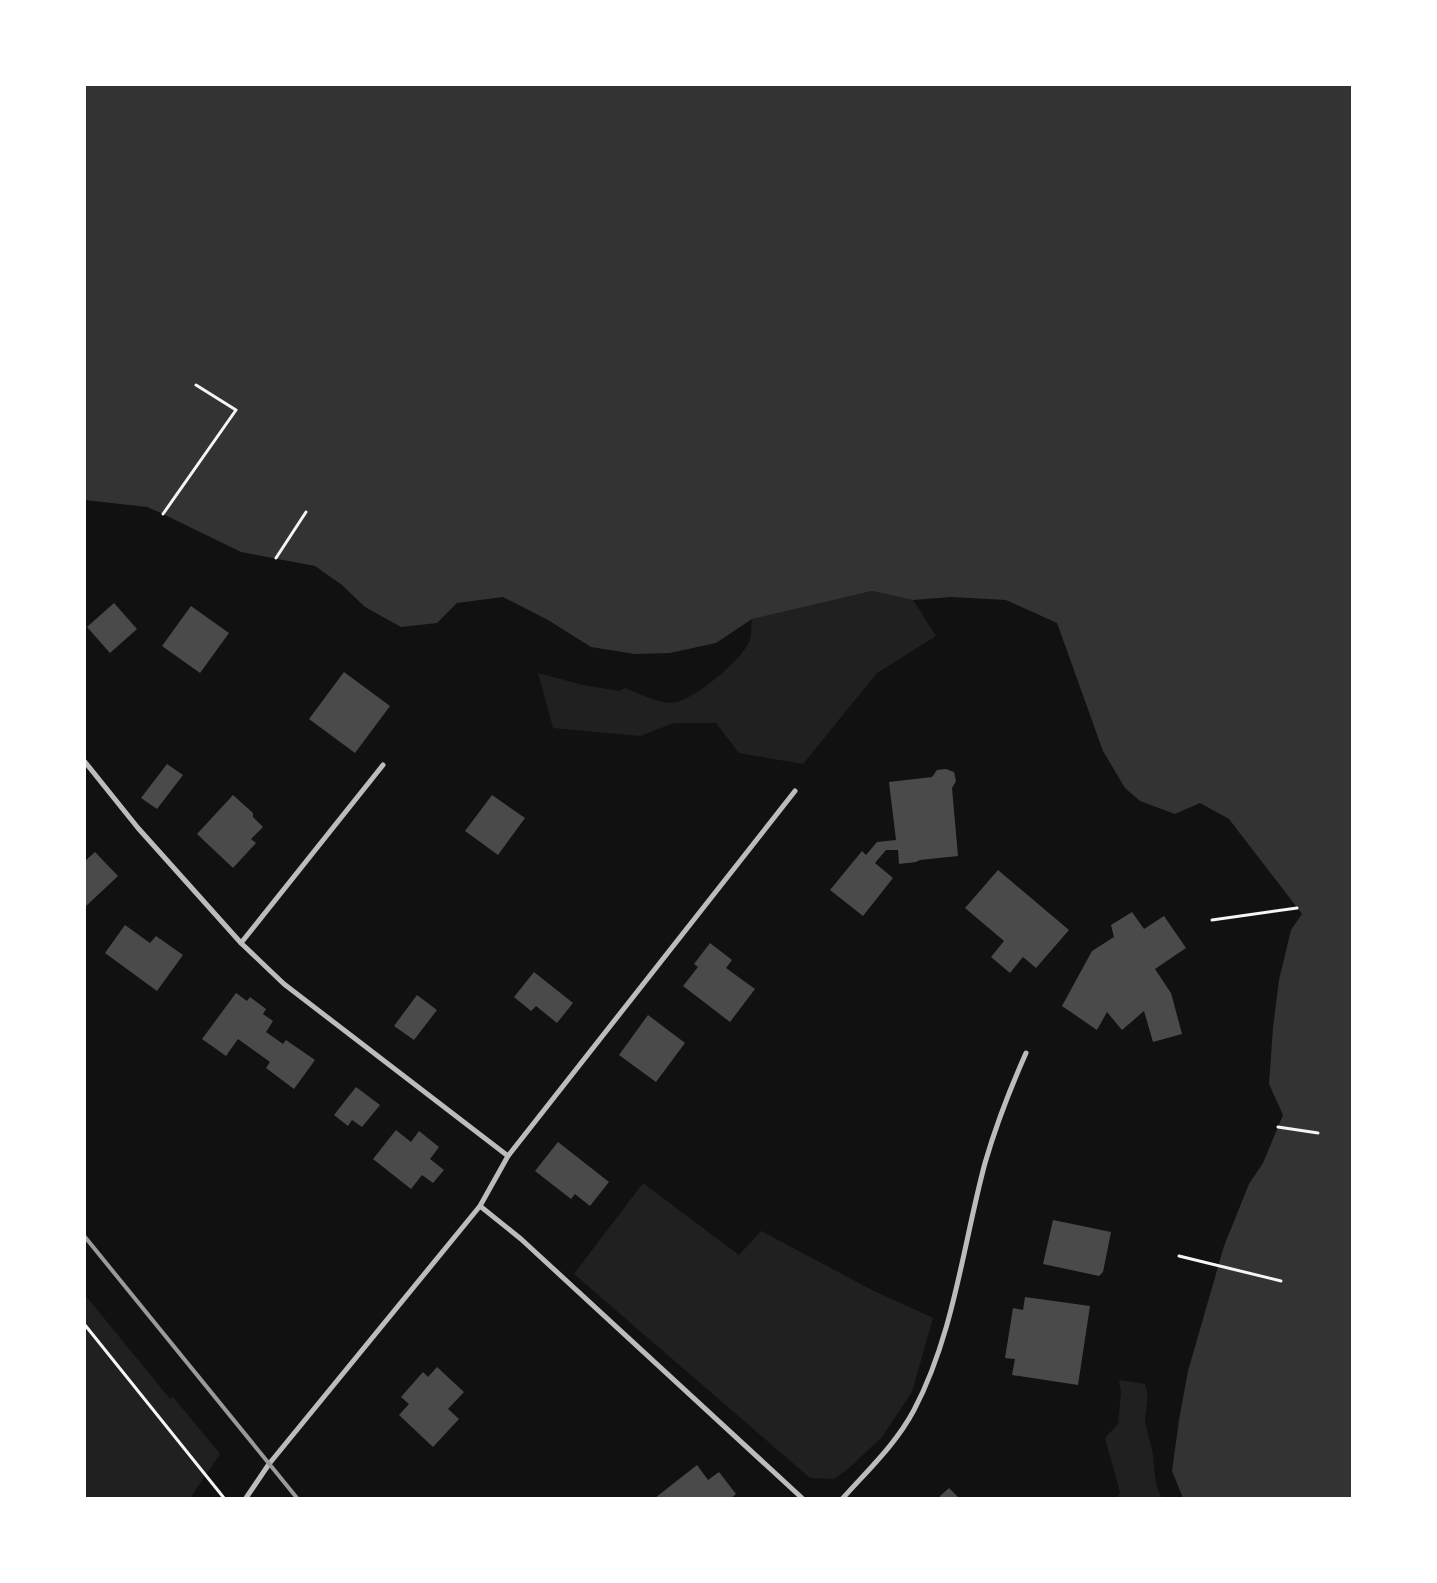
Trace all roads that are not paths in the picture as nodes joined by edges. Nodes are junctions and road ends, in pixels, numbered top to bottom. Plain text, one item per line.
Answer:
1 (85, 762) edge
2 (383, 765) dead end
3 (795, 791) dead end
4 (241, 943) junction
5 (1026, 1053) dead end
6 (508, 1156) junction
7 (480, 1206) junction
8 (246, 1498) edge
9 (802, 1498) edge
10 (843, 1498) edge

1 - 4 street
2 - 4 street
3 - 6 street
4 - 6 street
5 - 10 street
6 - 7 street
7 - 8 street
7 - 9 street

